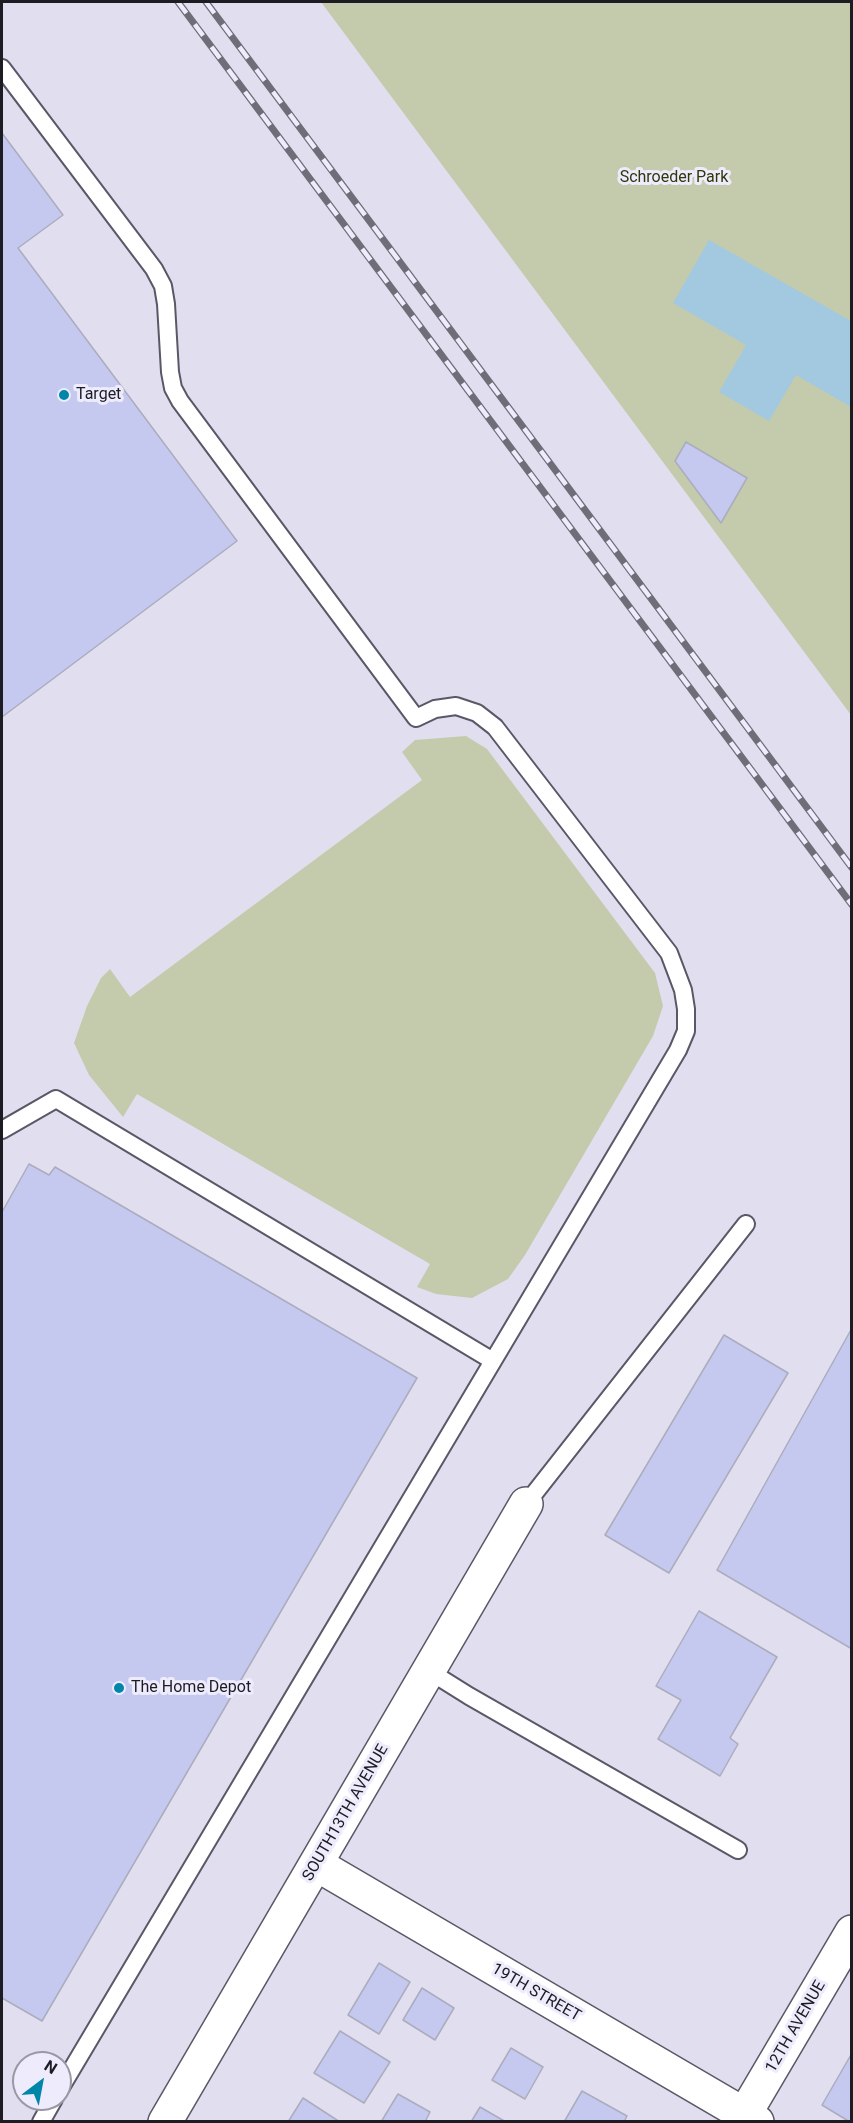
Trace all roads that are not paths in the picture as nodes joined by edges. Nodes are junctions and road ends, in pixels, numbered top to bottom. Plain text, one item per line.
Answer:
1 (2, 68) edge
2 (2, 1130) edge
3 (746, 1224) dead end
4 (493, 1361) junction
5 (526, 1504) joint
6 (429, 1671) junction
7 (738, 1850) dead end
8 (316, 1864) junction
9 (852, 1932) edge
10 (72, 2069) edge
11 (747, 2119) edge
12 (165, 2121) edge

1 - 4 lane
2 - 4 lane
3 - 5 lane
4 - 10 lane
5 - 6 street, SOUTH13TH AVENUE
6 - 7 lane
6 - 8 street, SOUTH13TH AVENUE
8 - 11 street, 19TH STREET
8 - 12 street, SOUTH13TH AVENUE
9 - 11 street, 12TH AVENUE

